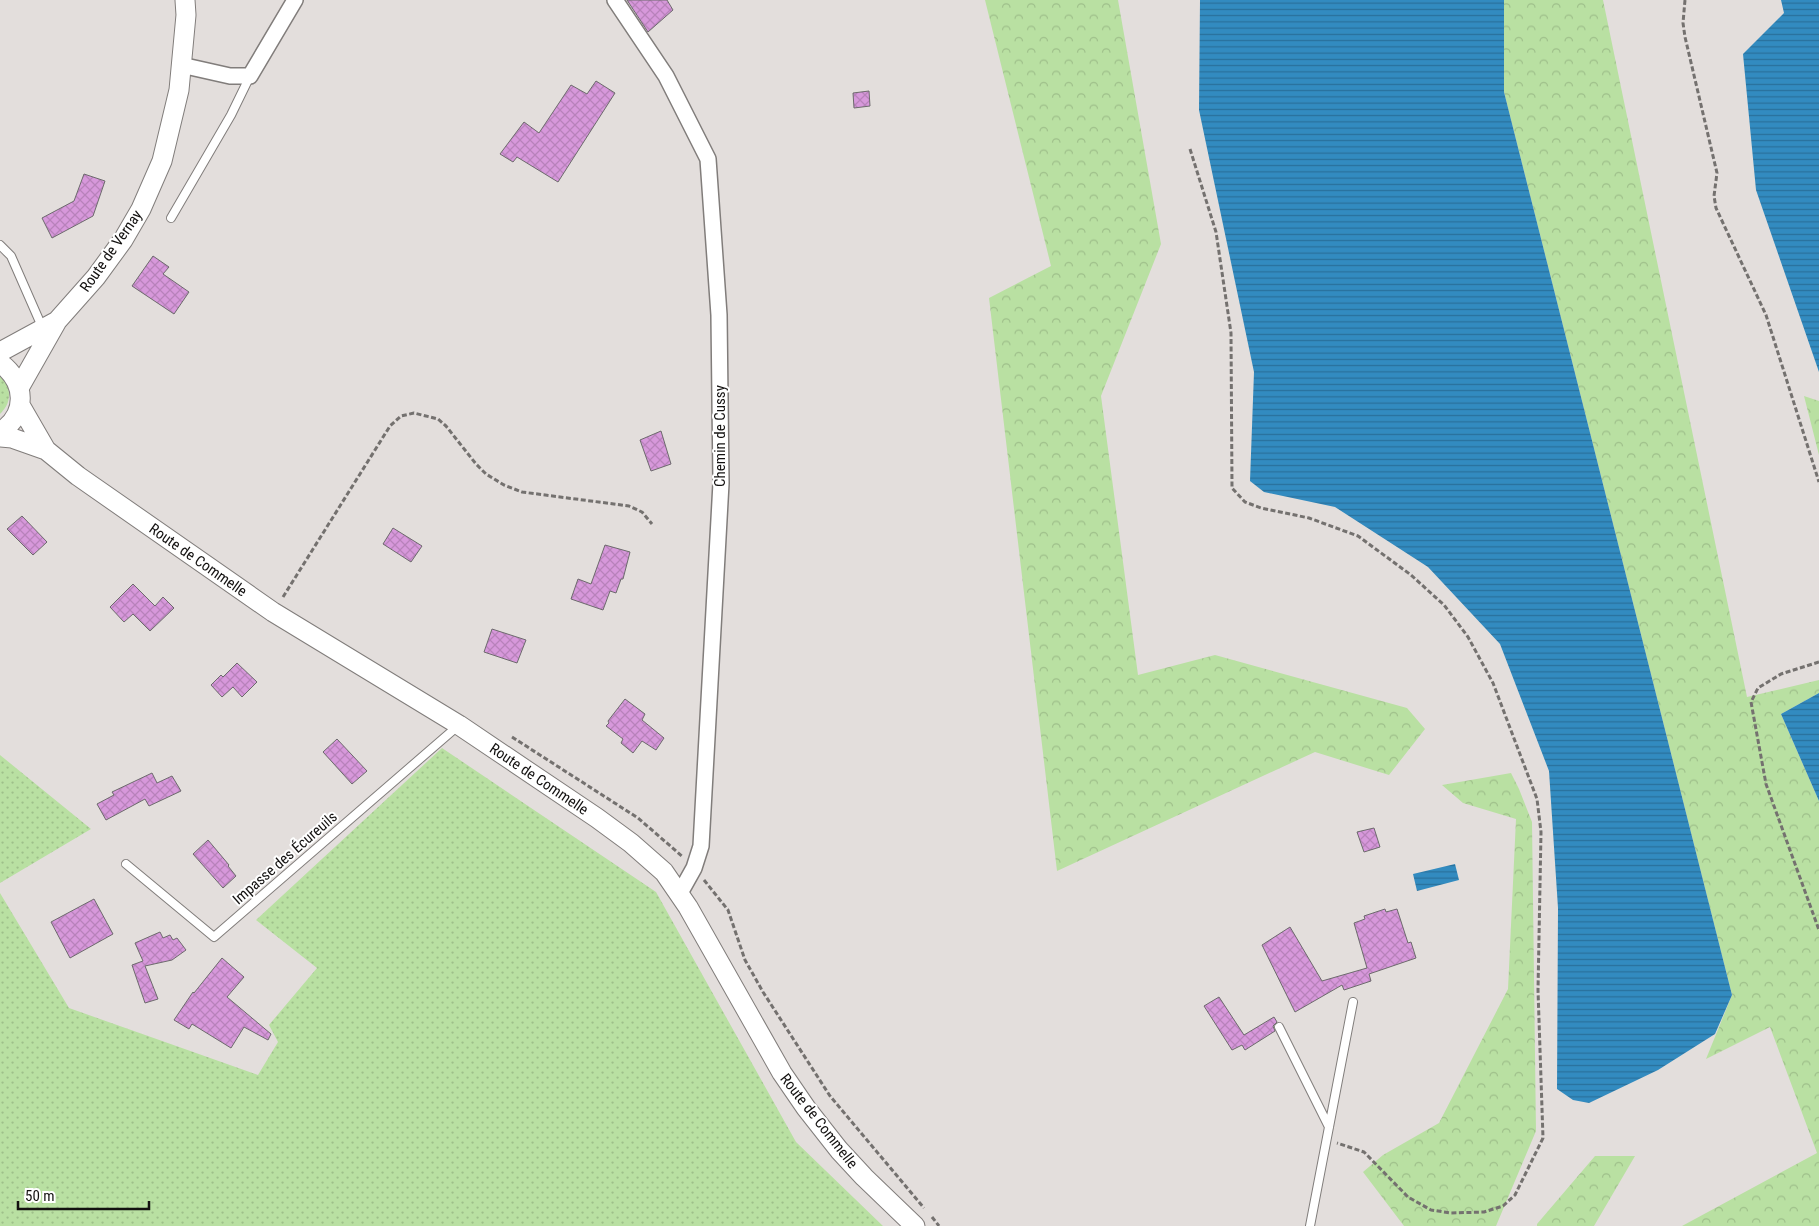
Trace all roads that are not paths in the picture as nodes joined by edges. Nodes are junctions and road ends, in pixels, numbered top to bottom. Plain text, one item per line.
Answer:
1 (185, 0) edge
2 (295, 0) edge
3 (615, 0) edge
4 (182, 65) junction
5 (250, 76) junction
6 (171, 218) dead end
7 (0, 245) edge
8 (49, 329) junction
9 (0, 352) edge
10 (0, 363) edge
11 (20, 397) junction
12 (0, 432) edge
13 (0, 437) edge
14 (46, 450) junction
15 (459, 725) junction
16 (126, 864) dead end
17 (680, 893) junction
18 (1353, 1002) dead end
19 (1279, 1027) dead end
20 (1329, 1127) junction
21 (915, 1226) edge
22 (1310, 1226) edge

1 - 4 street, Route de Vernay
2 - 5 street
3 - 17 street, Chemin de Cussy
4 - 5 street
4 - 8 street, Route de Vernay
5 - 6 lane
7 - 8 lane
8 - 9 street, Route de Vernay
8 - 11 street, Route de Vernay
10 - 11 street, Route de Commelle
11 - 12 street, Route de Vernay
11 - 14 street, Route de Commelle
13 - 14 street, Route de Commelle
14 - 15 street, Route de Commelle
15 - 16 lane, Impasse des Écureuils
15 - 17 street, Route de Commelle
17 - 21 street, Route de Commelle
18 - 20 lane
19 - 20 lane
20 - 22 lane

